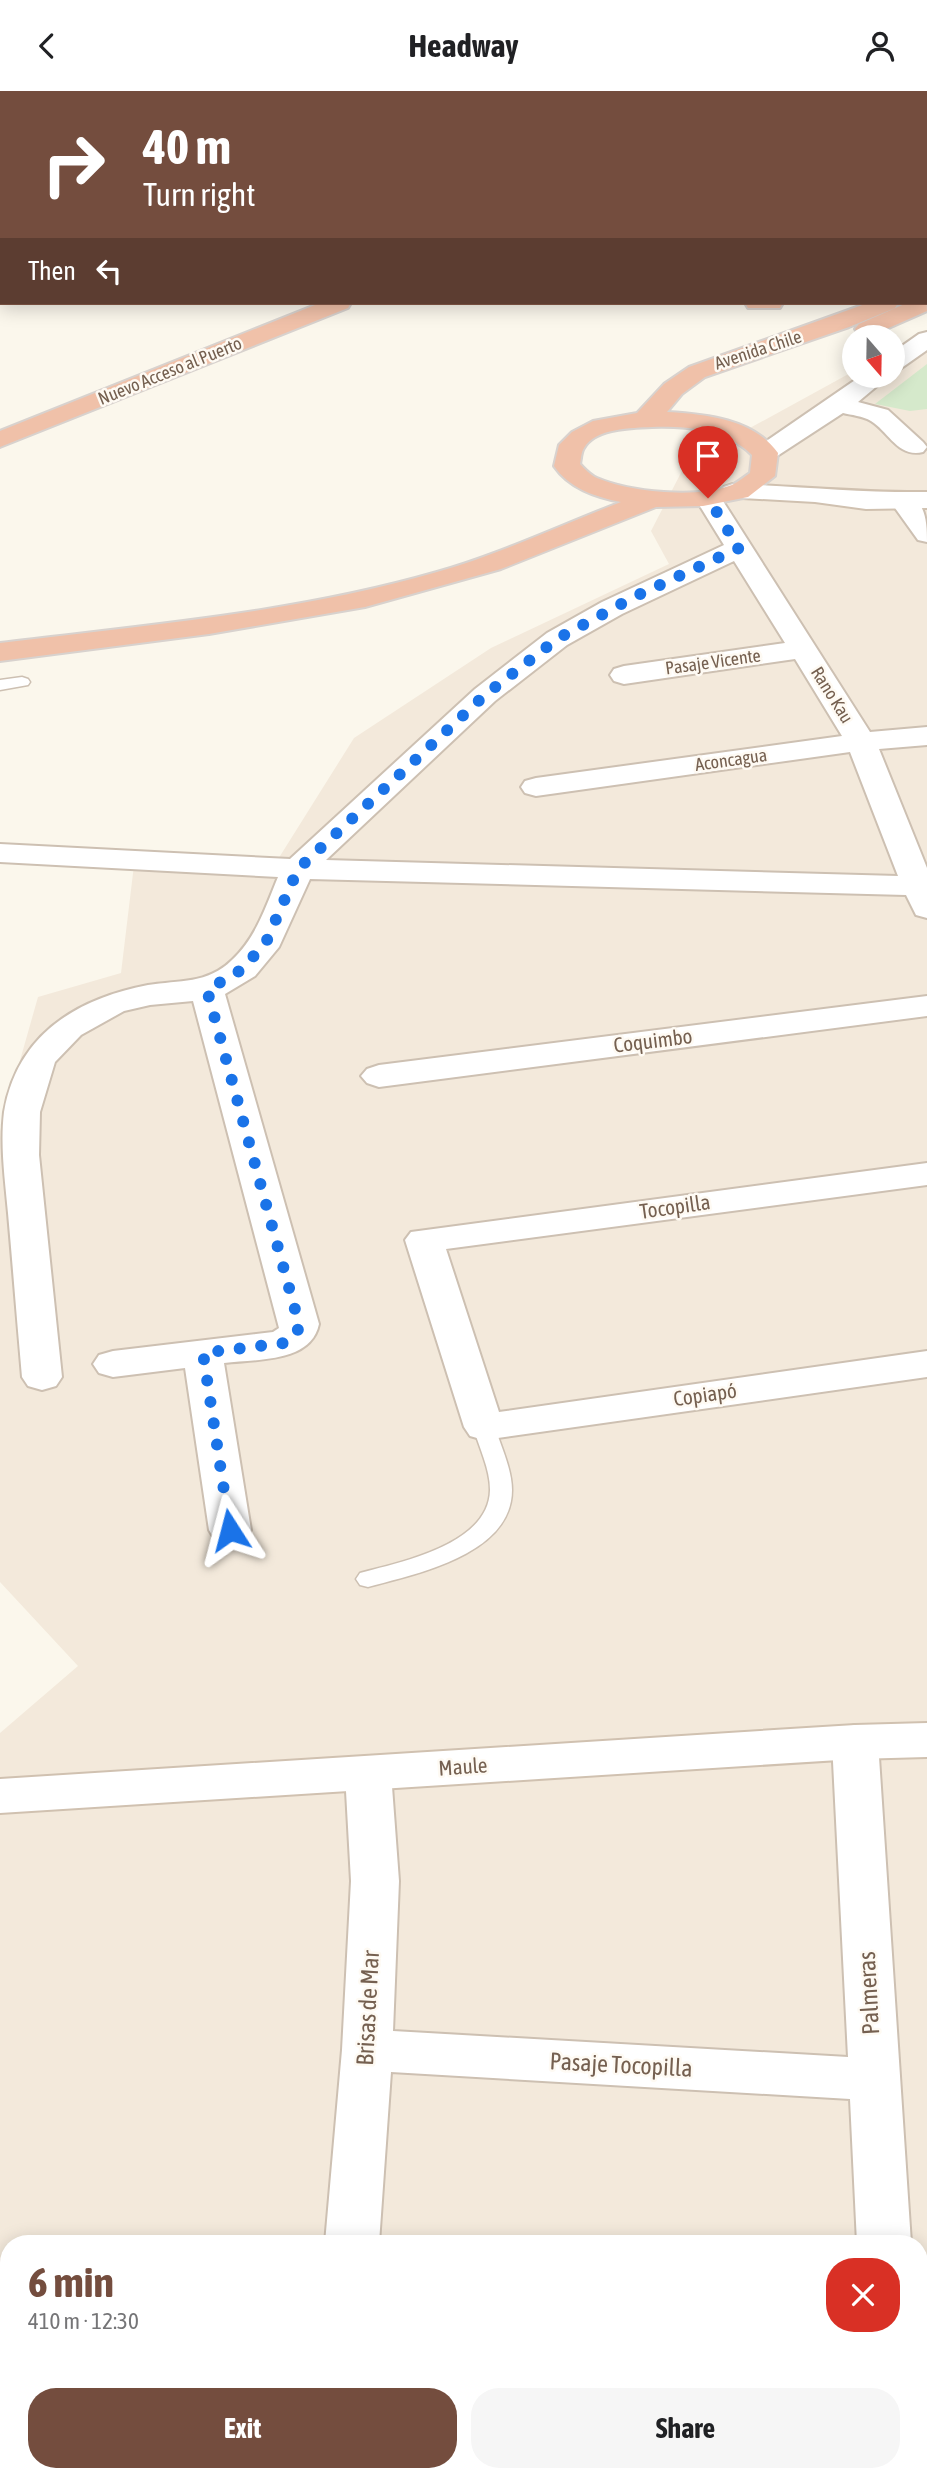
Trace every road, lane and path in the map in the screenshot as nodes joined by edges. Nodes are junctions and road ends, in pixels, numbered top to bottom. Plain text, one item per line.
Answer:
1 (298, 305) edge
2 (335, 305) edge
3 (882, 305) edge
4 (920, 305) edge
5 (926, 340) edge
6 (905, 355) edge
7 (859, 389) edge
8 (839, 404) junction
9 (711, 410) junction
10 (643, 420) junction
11 (0, 421) edge
12 (814, 422) junction
13 (0, 440) edge
14 (914, 447) dead end
15 (767, 456) junction
16 (720, 495) junction
17 (837, 497) junction
18 (650, 500) junction
19 (915, 501) edge
20 (927, 534) edge
21 (739, 548) junction
22 (803, 649) junction
23 (0, 652) edge
24 (624, 675) dead end
25 (22, 682) dead end
26 (0, 685) edge
27 (927, 736) edge
28 (861, 742) junction
29 (536, 787) dead end
30 (914, 835) edge
31 (0, 853) edge
32 (298, 869) junction
33 (924, 893) edge
34 (207, 990) junction
35 (927, 1006) edge
36 (379, 1076) dead end
37 (927, 1174) edge
38 (203, 1353) junction
39 (113, 1364) dead end
40 (927, 1364) edge
41 (42, 1377) dead end
42 (484, 1427) junction
43 (230, 1530) dead end
44 (368, 1579) dead end
45 (901, 1736) edge
46 (368, 1773) junction
47 (0, 1796) edge
48 (367, 2050) junction
49 (875, 2080) junction
50 (353, 2235) edge
51 (884, 2235) edge

1 - 11 highway, Nuevo Acceso al Puerto
2 - 13 highway, Nuevo Acceso al Puerto
3 - 10 highway, Avenida Chile
4 - 9 highway, Avenida Chile
5 - 6 street
7 - 8 street
8 - 12 street
8 - 14 street
9 - 10 highway
9 - 12 street
9 - 15 highway
10 - 18 highway
12 - 15 street
15 - 16 highway
15 - 17 street
16 - 17 street
16 - 18 highway
16 - 21 street, Rano Kau
17 - 19 street
18 - 23 highway
19 - 20 street
21 - 22 street, Rano Kau
21 - 32 street
22 - 24 street, Pasaje Vicente
22 - 28 street, Rano Kau
25 - 26 lane
27 - 28 street, Aconcagua
28 - 29 street, Aconcagua
28 - 30 street, Rano Kau
30 - 33 street, Rano Kau
31 - 32 street
32 - 33 street
32 - 34 street
34 - 38 street
34 - 41 street
35 - 36 street, Coquimbo
37 - 42 street, Tocopilla
38 - 39 street
38 - 43 street
40 - 42 street, Copiapó
42 - 44 lane
45 - 46 street, Maule
45 - 49 street, Palmeras
46 - 47 street, Maule
46 - 48 street, Brisas de Mar
48 - 49 street, Pasaje Tocopilla
48 - 50 street, Brisas de Mar
49 - 51 street, Palmeras

